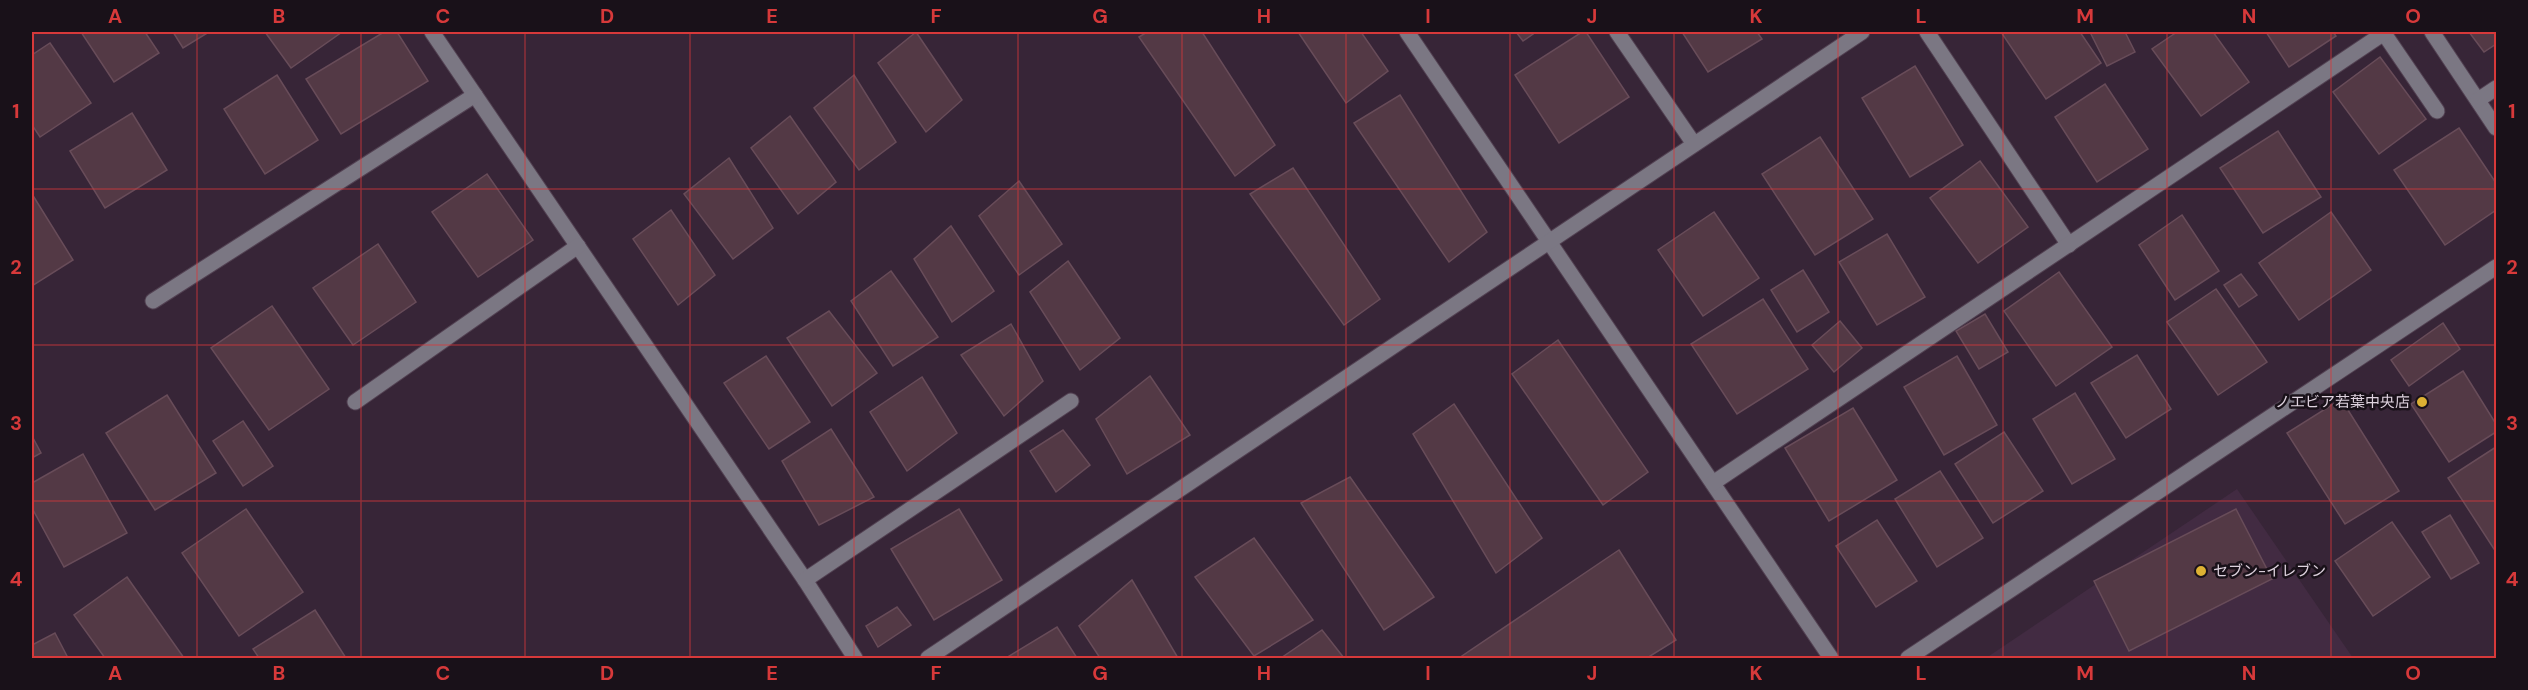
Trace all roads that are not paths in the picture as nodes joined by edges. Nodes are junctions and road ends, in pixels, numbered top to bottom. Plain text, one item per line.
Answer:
1 (432, 32) edge
2 (1407, 32) edge
3 (1617, 32) edge
4 (1862, 32) edge
5 (1927, 32) edge
6 (2383, 32) edge
7 (2432, 32) edge
8 (2496, 88) edge
9 (474, 95) junction
10 (2478, 100) junction
11 (2437, 111) dead end
12 (2496, 128) edge
13 (1694, 144) junction
14 (1549, 241) junction
15 (2069, 245) junction
16 (578, 246) junction
17 (2496, 267) edge
18 (153, 301) dead end
19 (1071, 401) dead end
20 (355, 402) dead end
21 (1713, 483) junction
22 (805, 580) junction
23 (855, 658) edge
24 (928, 658) edge
25 (1831, 658) edge
26 (1908, 658) edge

1 - 9 street
2 - 14 street
3 - 13 street
4 - 13 street
5 - 15 street
6 - 11 street
6 - 15 street
7 - 10 street
8 - 10 street
9 - 16 street
9 - 18 street
10 - 12 street
13 - 14 street
14 - 21 street
14 - 24 street
15 - 21 street
16 - 20 street
16 - 22 street
17 - 26 street
19 - 22 street
21 - 25 street
22 - 23 street

